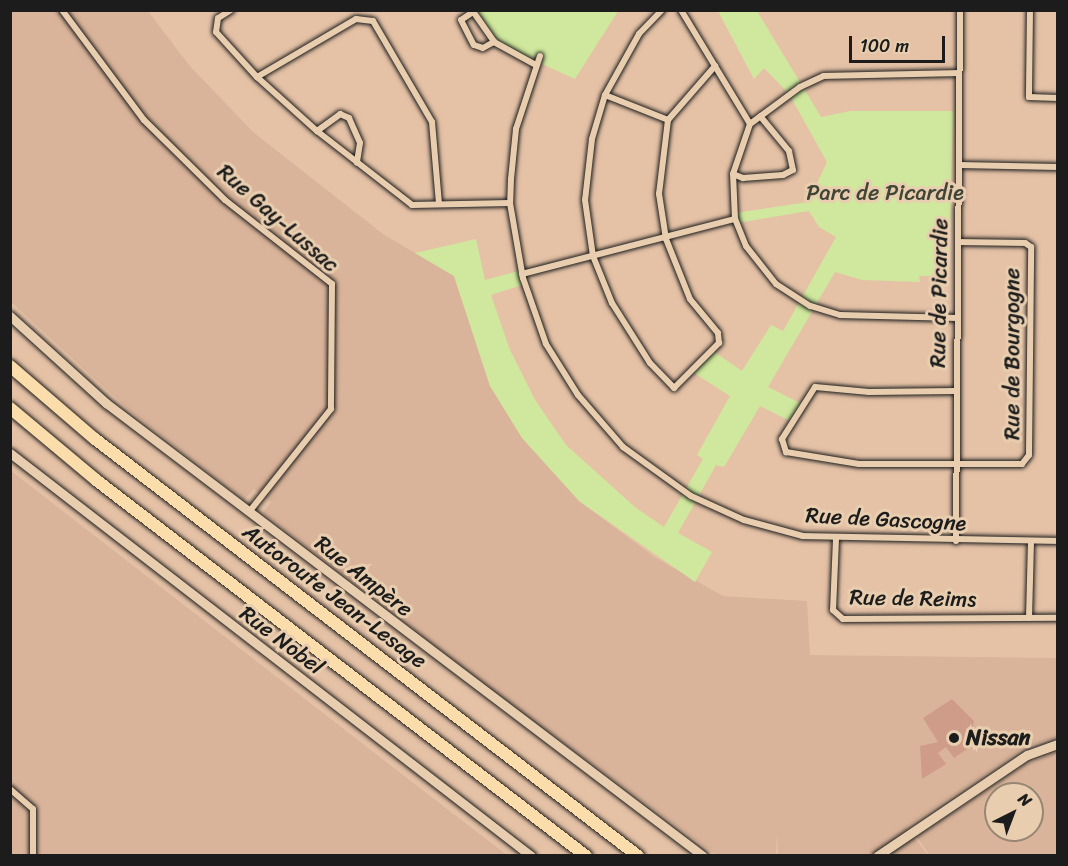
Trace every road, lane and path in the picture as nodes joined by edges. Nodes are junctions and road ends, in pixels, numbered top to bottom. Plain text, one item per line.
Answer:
1 (62, 10) edge
2 (231, 10) edge
3 (662, 10) edge
4 (681, 10) edge
5 (960, 10) edge
6 (1030, 10) edge
7 (473, 11) edge
8 (494, 42) junction
9 (540, 56) dead end
10 (536, 65) junction
11 (715, 66) junction
12 (958, 73) junction
13 (257, 77) junction
14 (605, 95) junction
15 (1058, 98) edge
16 (760, 116) junction
17 (668, 120) junction
18 (750, 124) junction
19 (317, 131) junction
20 (357, 163) junction
21 (959, 165) junction
22 (1058, 166) edge
23 (732, 174) junction
24 (439, 203) junction
25 (510, 203) junction
26 (735, 219) junction
27 (666, 239) junction
28 (959, 242) junction
29 (593, 256) junction
30 (522, 274) junction
31 (10, 316) edge
32 (957, 318) junction
33 (10, 366) edge
34 (955, 391) junction
35 (10, 408) edge
36 (10, 453) edge
37 (955, 462) junction
38 (249, 512) junction
39 (836, 539) junction
40 (956, 541) junction
41 (1058, 541) edge
42 (1031, 542) junction
43 (1029, 618) junction
44 (1058, 618) edge
45 (1058, 744) edge
46 (10, 789) edge
47 (33, 855) edge
48 (531, 855) edge
49 (586, 855) edge
50 (638, 855) edge
51 (703, 855) edge
52 (877, 855) edge

1 - 38 street, Rue Gay-Lussac
2 - 13 street
3 - 14 street
4 - 11 street
5 - 12 street, Rue de Picardie
6 - 15 street
7 - 8 street
7 - 8 street
8 - 10 street
9 - 10 street, Rue de Gascogne
10 - 25 street, Rue de Gascogne
11 - 17 street
11 - 18 street
12 - 16 street
12 - 21 street, Rue de Picardie
13 - 19 street
13 - 24 street
14 - 17 street
14 - 29 street
16 - 18 street
16 - 23 street
17 - 27 street
18 - 23 street
19 - 20 street
19 - 20 street
20 - 24 street
21 - 22 street
21 - 28 street, Rue de Picardie
23 - 26 street
24 - 25 street
25 - 30 street, Rue de Gascogne
26 - 27 street
26 - 32 street
27 - 29 street
27 - 29 street
28 - 32 street, Rue de Picardie
28 - 37 street, Rue de Bourgogne
29 - 30 street
30 - 39 street, Rue de Gascogne
31 - 38 street, Rue Ampère
32 - 34 street, Rue de Picardie
33 - 50 highway, Autoroute Jean-Lesage
34 - 37 street, Rue de Picardie
34 - 37 street
35 - 49 highway
36 - 48 street, Rue Nobel
37 - 40 street, Rue de Picardie
38 - 51 street, Rue Ampère
39 - 40 street, Rue de Gascogne
39 - 43 street, Rue de Reims
40 - 42 street, Rue de Gascogne
41 - 42 street, Rue de Gascogne
42 - 43 street
43 - 44 street, Rue de Reims
45 - 52 street
46 - 47 street

